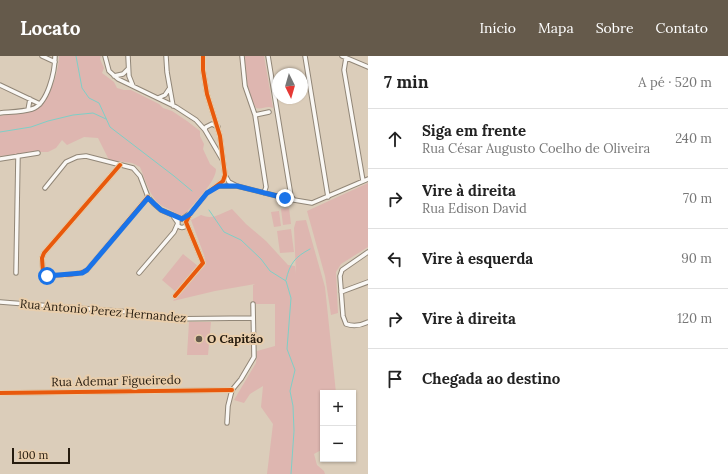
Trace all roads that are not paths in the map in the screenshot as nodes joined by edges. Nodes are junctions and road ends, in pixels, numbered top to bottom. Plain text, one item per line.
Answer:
1 (42, 56) edge
2 (55, 56) edge
3 (105, 56) edge
4 (128, 56) edge
5 (166, 56) edge
6 (203, 56) edge
7 (242, 56) edge
8 (268, 56) edge
9 (305, 56) edge
10 (344, 57) edge
11 (55, 62) junction
12 (368, 67) edge
13 (128, 68) junction
14 (114, 76) junction
15 (0, 85) edge
16 (134, 87) junction
17 (169, 88) junction
18 (158, 98) junction
19 (30, 99) junction
20 (40, 104) junction
21 (173, 106) junction
22 (28, 110) junction
23 (269, 112) dead end
24 (0, 113) edge
25 (255, 115) junction
26 (218, 128) junction
27 (205, 130) junction
28 (220, 136) junction
29 (211, 140) junction
30 (38, 153) dead end
31 (18, 156) junction
32 (0, 159) edge
33 (223, 160) junction
34 (108, 163) junction
35 (120, 165) junction
36 (225, 174) junction
37 (111, 175) junction
38 (368, 179) edge
39 (223, 181) junction
40 (363, 181) junction
41 (225, 185) junction
42 (237, 186) junction
43 (215, 187) junction
44 (45, 188) dead end
45 (264, 193) junction
46 (328, 197) junction
47 (148, 198) junction
48 (285, 198) dead end
49 (190, 214) junction
50 (172, 215) junction
51 (182, 219) junction
52 (186, 222) junction
53 (178, 223) junction
54 (183, 227) junction
55 (174, 232) junction
56 (190, 233) junction
57 (368, 252) edge
58 (16, 273) dead end
59 (139, 273) dead end
60 (368, 282) edge
61 (341, 292) junction
62 (175, 296) dead end
63 (0, 302) edge
64 (253, 304) dead end
65 (253, 318) junction
66 (368, 322) edge
67 (232, 390) junction
68 (0, 393) edge
69 (227, 423) dead end

1 - 11 street
2 - 11 street
3 - 14 street
4 - 13 street
5 - 17 street
6 - 26 street
7 - 25 street
8 - 46 street
9 - 46 street
10 - 12 street
10 - 40 street
11 - 20 street
13 - 14 street
13 - 16 street
14 - 16 street
15 - 19 street
16 - 18 street
17 - 18 street
17 - 21 street
18 - 21 street
19 - 20 street
19 - 22 street
20 - 22 street
21 - 27 street
22 - 24 street
23 - 25 street
25 - 45 street
26 - 27 street
26 - 28 street
27 - 29 street
28 - 29 street
28 - 33 street
29 - 33 street
30 - 31 street
31 - 32 street
31 - 58 street
33 - 36 street
34 - 35 street
34 - 37 street
34 - 44 street
35 - 37 street
35 - 47 street
36 - 39 street
36 - 42 street
37 - 47 street
38 - 40 street
39 - 41 street
39 - 43 street
40 - 46 street
41 - 42 street
41 - 43 street
42 - 45 street
43 - 49 street
45 - 48 street
47 - 50 street
49 - 51 street
49 - 52 street
50 - 51 street
50 - 53 street
51 - 52 street
51 - 53 street
52 - 54 street
52 - 56 street
53 - 54 street
53 - 55 street
54 - 55 street
54 - 56 street
55 - 59 street
56 - 62 street
57 - 61 street
60 - 61 street
61 - 66 street
63 - 65 street, Rua Antonio Perez Hernandez
64 - 65 street
65 - 67 street
67 - 68 street, Rua Ademar Figueiredo
67 - 69 street

